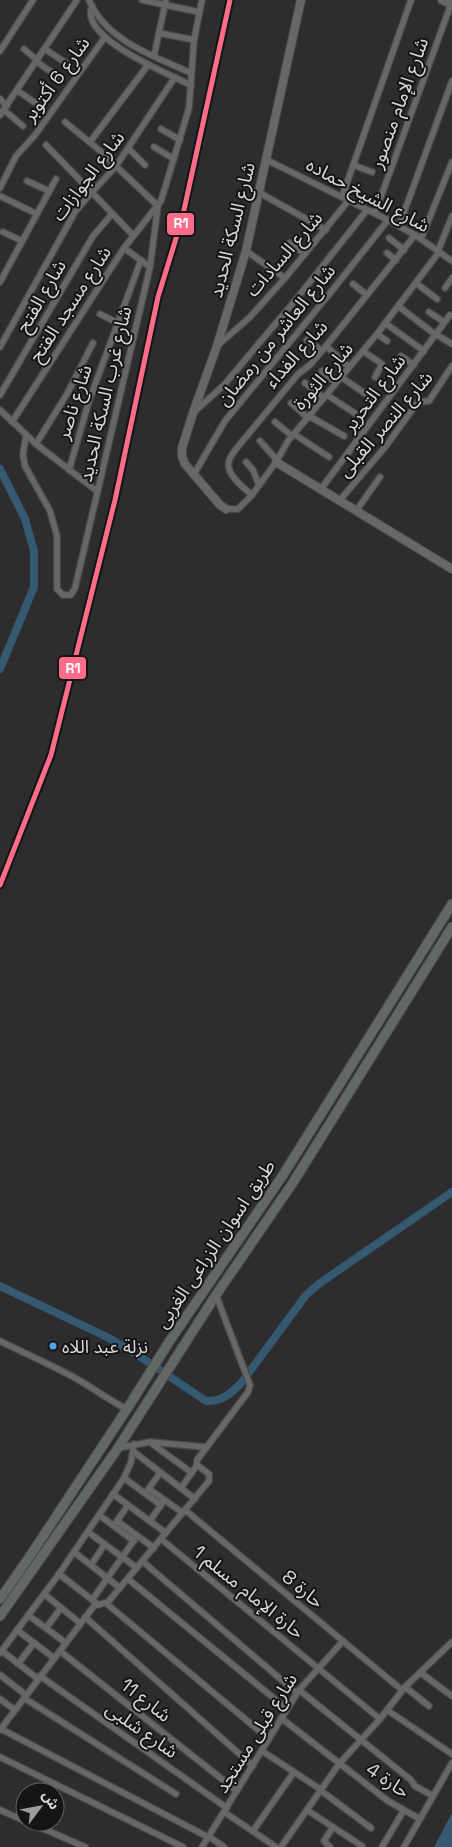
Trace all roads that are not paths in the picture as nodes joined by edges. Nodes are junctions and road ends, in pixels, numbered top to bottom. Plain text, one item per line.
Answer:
1 (34, 0) edge
2 (77, 0) edge
3 (142, 0) edge
4 (202, 0) edge
5 (301, 0) edge
6 (410, 0) edge
7 (442, 0) edge
8 (166, 2) edge
9 (90, 3) edge
10 (451, 4) edge
11 (200, 12) junction
12 (159, 33) junction
13 (105, 37) junction
14 (194, 40) junction
15 (24, 49) dead end
16 (45, 49) junction
17 (0, 51) edge
18 (154, 56) junction
19 (37, 61) junction
20 (66, 63) dead end
21 (148, 65) junction
22 (191, 73) junction
23 (57, 76) dead end
24 (175, 78) junction
25 (452, 81) edge
26 (191, 85) junction
27 (18, 91) junction
28 (0, 100) edge
29 (37, 104) dead end
30 (4, 110) edge
31 (66, 122) dead end
32 (23, 126) dead end
33 (161, 129) dead end
34 (180, 140) junction
35 (90, 142) junction
36 (46, 145) dead end
37 (154, 147) dead end
38 (129, 149) junction
39 (174, 159) junction
40 (267, 160) junction
41 (452, 162) edge
42 (145, 165) dead end
43 (353, 165) junction
44 (116, 166) junction
45 (372, 172) dead end
46 (56, 179) dead end
47 (27, 181) dead end
48 (0, 188) edge
49 (49, 191) junction
50 (91, 193) junction
51 (260, 193) junction
52 (0, 196) edge
53 (342, 197) junction
54 (349, 200) junction
55 (158, 206) junction
56 (367, 210) junction
57 (375, 213) junction
58 (37, 214) junction
59 (112, 214) junction
60 (452, 216) edge
61 (388, 220) junction
62 (399, 226) junction
63 (326, 230) junction
64 (3, 232) dead end
65 (415, 235) junction
66 (133, 236) junction
67 (389, 238) dead end
68 (421, 239) junction
69 (22, 240) junction
70 (288, 244) dead end
71 (124, 248) junction
72 (404, 250) junction
73 (246, 251) junction
74 (438, 252) junction
75 (387, 253) dead end
76 (305, 254) junction
77 (141, 260) junction
78 (396, 260) junction
79 (452, 261) edge
80 (150, 267) junction
81 (1, 278) edge
82 (285, 278) junction
83 (452, 278) edge
84 (416, 283) junction
85 (353, 284) dead end
86 (446, 288) dead end
87 (367, 295) junction
88 (437, 299) dead end
89 (398, 306) junction
90 (430, 312) dead end
91 (100, 314) dead end
92 (450, 315) dead end
93 (444, 322) junction
94 (118, 323) junction
95 (385, 323) junction
96 (377, 334) junction
97 (435, 334) junction
98 (307, 340) dead end
99 (387, 341) dead end
100 (93, 343) dead end
101 (452, 344) edge
102 (217, 346) junction
103 (0, 347) edge
104 (324, 348) junction
105 (363, 351) junction
106 (424, 351) junction
107 (401, 356) dead end
108 (414, 365) junction
109 (349, 366) junction
110 (452, 366) edge
111 (322, 371) dead end
112 (341, 377) junction
113 (375, 377) dead end
114 (305, 383) dead end
115 (336, 383) junction
116 (0, 395) edge
117 (325, 396) junction
118 (373, 399) dead end
119 (291, 403) dead end
120 (0, 410) edge
121 (193, 413) junction
122 (359, 416) dead end
123 (308, 417) junction
124 (12, 422) junction
125 (275, 422) dead end
126 (26, 435) junction
127 (293, 435) junction
128 (344, 436) dead end
129 (260, 442) dead end
130 (36, 444) junction
131 (329, 457) dead end
132 (276, 461) junction
133 (246, 462) dead end
134 (69, 470) junction
135 (194, 474) junction
136 (380, 477) dead end
137 (259, 485) junction
138 (321, 489) junction
139 (97, 491) junction
140 (252, 495) junction
141 (340, 500) junction
142 (226, 509) joint
143 (356, 511) junction
144 (452, 569) edge
145 (452, 904) edge
146 (452, 927) edge
147 (283, 1175) junction
148 (294, 1182) junction
149 (216, 1295) junction
150 (0, 1341) edge
151 (127, 1409) junction
152 (150, 1442) junction
153 (134, 1444) junction
154 (205, 1447) junction
155 (118, 1448) junction
156 (134, 1452) junction
157 (197, 1465) junction
158 (160, 1472) junction
159 (192, 1472) junction
160 (124, 1478) junction
161 (181, 1488) junction
162 (147, 1491) junction
163 (113, 1494) junction
164 (195, 1499) junction
165 (163, 1502) junction
166 (128, 1505) junction
167 (184, 1512) junction
168 (99, 1515) junction
169 (150, 1521) junction
170 (115, 1523) junction
171 (88, 1532) junction
172 (166, 1533) junction
173 (136, 1538) junction
174 (161, 1539) junction
175 (105, 1544) junction
176 (154, 1548) junction
177 (74, 1552) junction
178 (122, 1557) junction
179 (142, 1561) junction
180 (91, 1565) junction
181 (137, 1568) junction
182 (59, 1574) junction
183 (108, 1578) junction
184 (128, 1579) junction
185 (120, 1588) junction
186 (44, 1594) junction
187 (0, 1599) edge
188 (92, 1600) junction
189 (98, 1604) junction
190 (106, 1604) junction
191 (61, 1608) junction
192 (28, 1615) junction
193 (0, 1616) edge
194 (85, 1617) junction
195 (80, 1624) junction
196 (46, 1628) junction
197 (17, 1630) junction
198 (343, 1641) junction
199 (452, 1642) edge
200 (34, 1643) junction
201 (66, 1643) junction
202 (60, 1651) junction
203 (1, 1652) edge
204 (54, 1658) junction
205 (18, 1664) junction
206 (318, 1667) junction
207 (421, 1673) junction
208 (0, 1675) edge
209 (39, 1678) junction
210 (403, 1689) junction
211 (298, 1691) junction
212 (452, 1696) edge
213 (25, 1697) junction
214 (0, 1699) edge
215 (429, 1706) dead end
216 (287, 1709) junction
217 (15, 1710) junction
218 (388, 1710) junction
219 (281, 1718) junction
220 (380, 1719) junction
221 (0, 1729) edge
222 (269, 1739) junction
223 (360, 1739) junction
224 (262, 1751) junction
225 (452, 1754) edge
226 (0, 1757) edge
227 (452, 1763) edge
228 (339, 1764) junction
229 (253, 1766) junction
230 (294, 1772) junction
231 (320, 1790) junction
232 (237, 1791) junction
233 (176, 1794) dead end
234 (433, 1796) junction
235 (0, 1810) edge
236 (225, 1810) junction
237 (307, 1810) junction
238 (404, 1810) junction
239 (15, 1816) edge
240 (420, 1819) junction
241 (333, 1827) junction
242 (371, 1828) dead end
243 (253, 1831) junction
244 (51, 1832) edge
245 (208, 1837) junction
246 (362, 1846) edge
247 (85, 1847) edge
248 (182, 1847) edge
249 (202, 1847) edge
250 (224, 1847) edge
251 (280, 1847) edge
252 (330, 1847) edge
253 (382, 1847) edge
254 (404, 1847) edge

1 - 17 street
2 - 16 street
3 - 8 street
4 - 11 street
5 - 40 street, شارع السكة الحديد
6 - 43 street
7 - 10 street
8 - 11 street
8 - 12 street
9 - 13 street
9 - 18 street
10 - 57 street, شارع الإمام منصور
11 - 14 street
12 - 14 street
12 - 18 street
13 - 21 street
13 - 48 street, شارع 6 أكتوبر
14 - 22 street
15 - 19 street
16 - 19 street
16 - 20 street
18 - 22 street
19 - 23 street
19 - 27 street
21 - 24 street
21 - 35 street
22 - 26 street
24 - 26 street
24 - 38 street, شارع الجوازات
25 - 62 street
26 - 34 street
27 - 29 street
27 - 30 street
28 - 30 street
30 - 32 street
31 - 35 street
33 - 34 street
34 - 39 street
35 - 44 street
36 - 50 street
37 - 39 street
38 - 42 street
38 - 44 street, شارع الجوازات
39 - 55 street
40 - 51 street, شارع السكة الحديد
40 - 53 street, شارع الشيخ حماده
41 - 68 street
43 - 45 street
43 - 53 street
44 - 50 street, شارع الجوازات
44 - 55 street
46 - 49 street
47 - 49 street
49 - 58 street
50 - 59 street
50 - 103 street, شارع الجوازات
51 - 63 street
51 - 73 street, شارع السكة الحديد
52 - 58 street
53 - 54 street, شارع الشيخ حماده
54 - 56 street, شارع الشيخ حماده
54 - 63 street, شارع السادات
55 - 66 street, شارع مسجد الفتح
55 - 80 street, شارع غرب السكة الحديد
56 - 57 street, شارع الشيخ حماده
56 - 121 street
57 - 61 street, شارع الشيخ حماده
58 - 69 street
59 - 66 street
59 - 116 street, شارع الفتح
60 - 74 street, شارع الثورة
61 - 62 street, شارع الشيخ حماده
61 - 135 street, شارع العاشر من رمضان
62 - 65 street, شارع الشيخ حماده
63 - 76 street, شارع السادات
64 - 69 street
65 - 68 street, شارع الشيخ حماده
65 - 72 street, شارع الفداء
66 - 71 street, شارع مسجد الفتح
67 - 72 street
68 - 74 street, شارع الشيخ حماده
69 - 81 street
70 - 76 street
71 - 77 street
71 - 124 street, شارع مسجد الفتح
72 - 78 street, شارع الفداء
73 - 82 street
73 - 102 street, شارع السكة الحديد
74 - 79 street, شارع الشيخ حماده
74 - 84 street, شارع الثورة
75 - 78 street
76 - 82 street, شارع السادات
77 - 80 street
77 - 94 street, شارع ناصر
78 - 87 street, شارع الفداء
80 - 139 street, شارع غرب السكة الحديد
82 - 102 street, شارع السادات
83 - 86 street
84 - 88 street
84 - 89 street, شارع الثورة
85 - 87 street
87 - 104 street, شارع الفداء
89 - 95 street, شارع الثورة
89 - 97 street
90 - 93 street
91 - 94 street
92 - 93 street, شارع التحرير
93 - 97 street, شارع التحرير
94 - 134 street, شارع ناصر
95 - 96 street, شارع الثورة
95 - 106 street
96 - 99 street
96 - 105 street, شارع الثورة
97 - 101 street
97 - 106 street, شارع التحرير
98 - 104 street
100 - 130 street
102 - 121 street, شارع السكة الحديد
104 - 109 street
104 - 140 street, شارع الفداء
105 - 109 street, شارع الثورة
105 - 113 street
106 - 108 street, شارع التحرير
107 - 108 street
108 - 138 street, شارع التحرير
109 - 112 street, شارع الثورة
110 - 141 street, شارع النصر القبلى
111 - 115 street
112 - 115 street, شارع الثورة
112 - 118 street
114 - 117 street
115 - 117 street, شارع الثورة
117 - 122 street
117 - 123 street, شارع الثورة
119 - 123 street
120 - 124 street
121 - 135 street, شارع السكة الحديد
123 - 127 street, شارع الثورة
123 - 128 street
124 - 126 street
125 - 127 street
126 - 130 street
126 - 139 street, شارع غرب السكة الحديد
127 - 131 street
127 - 132 street, شارع الثورة
129 - 132 street
130 - 134 street
132 - 137 street, شارع الثورة
132 - 138 street
133 - 137 street
134 - 139 street
135 - 142 street
136 - 143 street
137 - 140 street, شارع الثورة
138 - 141 street
140 - 142 street, شارع الثورة
141 - 143 street
143 - 144 street
145 - 147 main road, طريق اسوان الزراعى الغربى
146 - 148 main road, طريق اسوان الزراعى الغربى
147 - 148 main road
147 - 151 main road, طريق اسوان الزراعى الغربى
148 - 149 main road, طريق اسوان الزراعى الغربى
149 - 154 street
149 - 155 main road, طريق اسوان الزراعى الغربى
150 - 151 street
151 - 187 main road, طريق اسوان الزراعى الغربى
152 - 153 street
152 - 154 street
152 - 159 street
153 - 155 street
153 - 156 street
154 - 157 street
155 - 193 main road, طريق اسوان الزراعى الغربى
156 - 158 street
156 - 160 street
157 - 159 street
157 - 164 street
158 - 161 street
158 - 162 street
159 - 161 street
160 - 162 street, حارة 8
160 - 163 street
161 - 164 street
162 - 165 street, حارة 8
163 - 166 street
163 - 168 street
164 - 167 street
165 - 167 street, حارة 8
165 - 169 street
166 - 169 street
166 - 170 street
167 - 172 street
167 - 198 street, حارة 8
168 - 170 street
168 - 171 street
169 - 172 street
170 - 173 street
171 - 175 street
171 - 177 street
172 - 174 street
173 - 176 street
173 - 178 street
174 - 176 street
174 - 206 street, حارة الإمام مسلم 1
175 - 178 street
175 - 180 street
176 - 179 street
177 - 180 street
177 - 182 street
178 - 181 street
178 - 183 street
179 - 181 street
179 - 211 street
180 - 183 street
181 - 184 street
182 - 186 street
182 - 188 street
183 - 185 street
183 - 188 street
184 - 185 street
184 - 216 street
185 - 190 street
186 - 191 street
186 - 192 street
188 - 189 street
189 - 190 street
189 - 194 street
190 - 222 street
191 - 195 street
191 - 196 street
192 - 196 street
192 - 197 street
194 - 195 street
194 - 229 street
195 - 201 street
196 - 201 street
197 - 200 street
197 - 203 street
198 - 206 street, شارع قبلى مستجد
198 - 210 street, حارة 8
199 - 207 street
200 - 204 street
200 - 205 street
201 - 202 street
202 - 204 street
202 - 232 street, شارع 11
203 - 205 street, شارع شلبى
204 - 209 street
205 - 209 street, شارع شلبى
206 - 211 street, شارع قبلى مستجد
206 - 220 street, حارة الإمام مسلم 1
207 - 210 street
207 - 212 street
208 - 213 street
209 - 213 street
209 - 236 street, شارع شلبى
210 - 215 street, حارة 8
210 - 218 street
211 - 216 street, شارع قبلى مستجد
211 - 223 street
213 - 217 street
213 - 233 street
214 - 217 street
216 - 219 street, شارع قبلى مستجد
217 - 221 street
218 - 220 street
218 - 225 street
219 - 222 street, شارع قبلى مستجد
219 - 228 street
220 - 223 street
221 - 245 street
222 - 224 street, شارع قبلى مستجد
223 - 228 street
223 - 234 street
224 - 229 street, شارع قبلى مستجد
224 - 230 street
226 - 248 street
227 - 234 street
228 - 231 street
228 - 238 street, حارة 4
229 - 232 street, شارع قبلى مستجد
230 - 231 street
230 - 243 street
231 - 237 street
231 - 242 street
232 - 236 street, شارع قبلى مستجد
234 - 240 street
235 - 239 street
236 - 243 street, شارع شلبى
236 - 245 street, شارع قبلى مستجد
237 - 241 street
237 - 251 street
238 - 240 street, حارة 4
238 - 253 street
240 - 254 street
241 - 246 street
241 - 252 street
243 - 251 street, شارع شلبى
244 - 247 street
245 - 249 street, شارع قبلى مستجد
245 - 250 street

